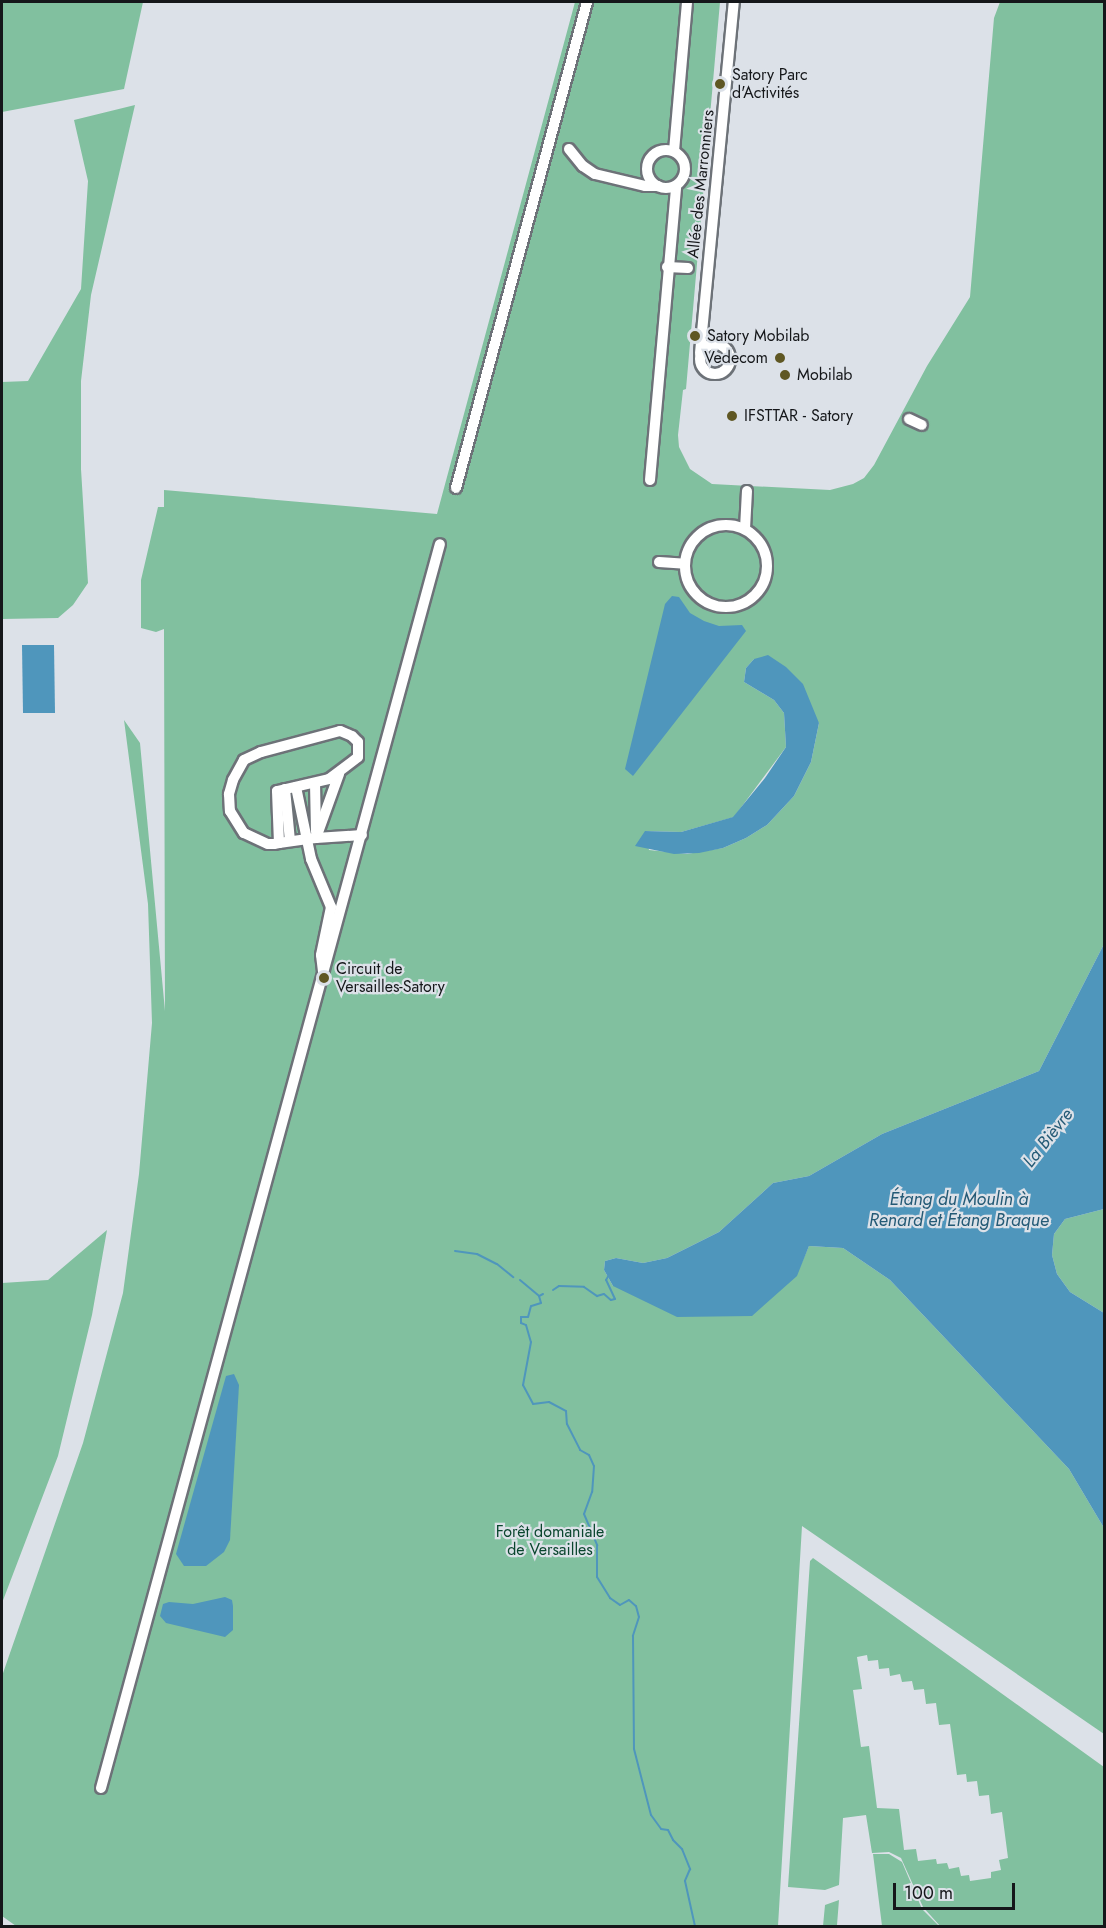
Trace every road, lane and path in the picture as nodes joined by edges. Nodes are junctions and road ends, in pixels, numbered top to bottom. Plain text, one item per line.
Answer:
1 (587, 2) edge
2 (687, 2) edge
3 (734, 2) edge
4 (569, 149) dead end
5 (674, 151) junction
6 (686, 171) junction
7 (697, 171) dead end
8 (658, 186) junction
9 (675, 186) junction
10 (667, 267) junction
11 (688, 268) dead end
12 (702, 335) junction
13 (710, 344) junction
14 (700, 353) junction
15 (909, 419) dead end
16 (922, 425) dead end
17 (650, 480) dead end
18 (456, 488) dead end
19 (747, 491) dead end
20 (746, 529) junction
21 (440, 544) dead end
22 (659, 562) dead end
23 (685, 564) junction
24 (339, 774) junction
25 (315, 783) junction
26 (290, 788) junction
27 (362, 835) junction
28 (311, 839) junction
29 (285, 842) junction
30 (323, 975) junction
31 (101, 1788) dead end

1 - 18 street
2 - 5 street
3 - 12 street, Allée des Marronniers
4 - 8 street
5 - 6 street
5 - 8 street
6 - 7 street
6 - 9 street
8 - 9 street
9 - 10 street
10 - 11 street
10 - 17 street
12 - 13 street
12 - 14 street, Allée des Marronniers
13 - 14 street
13 - 14 street
15 - 16 street
19 - 20 street
20 - 23 street
20 - 23 street
21 - 27 street
22 - 23 street
24 - 25 street
24 - 28 street
24 - 29 street
25 - 26 street
25 - 28 street
26 - 28 street
26 - 29 street
27 - 28 street
27 - 30 street
28 - 29 street
28 - 30 street
30 - 31 street

